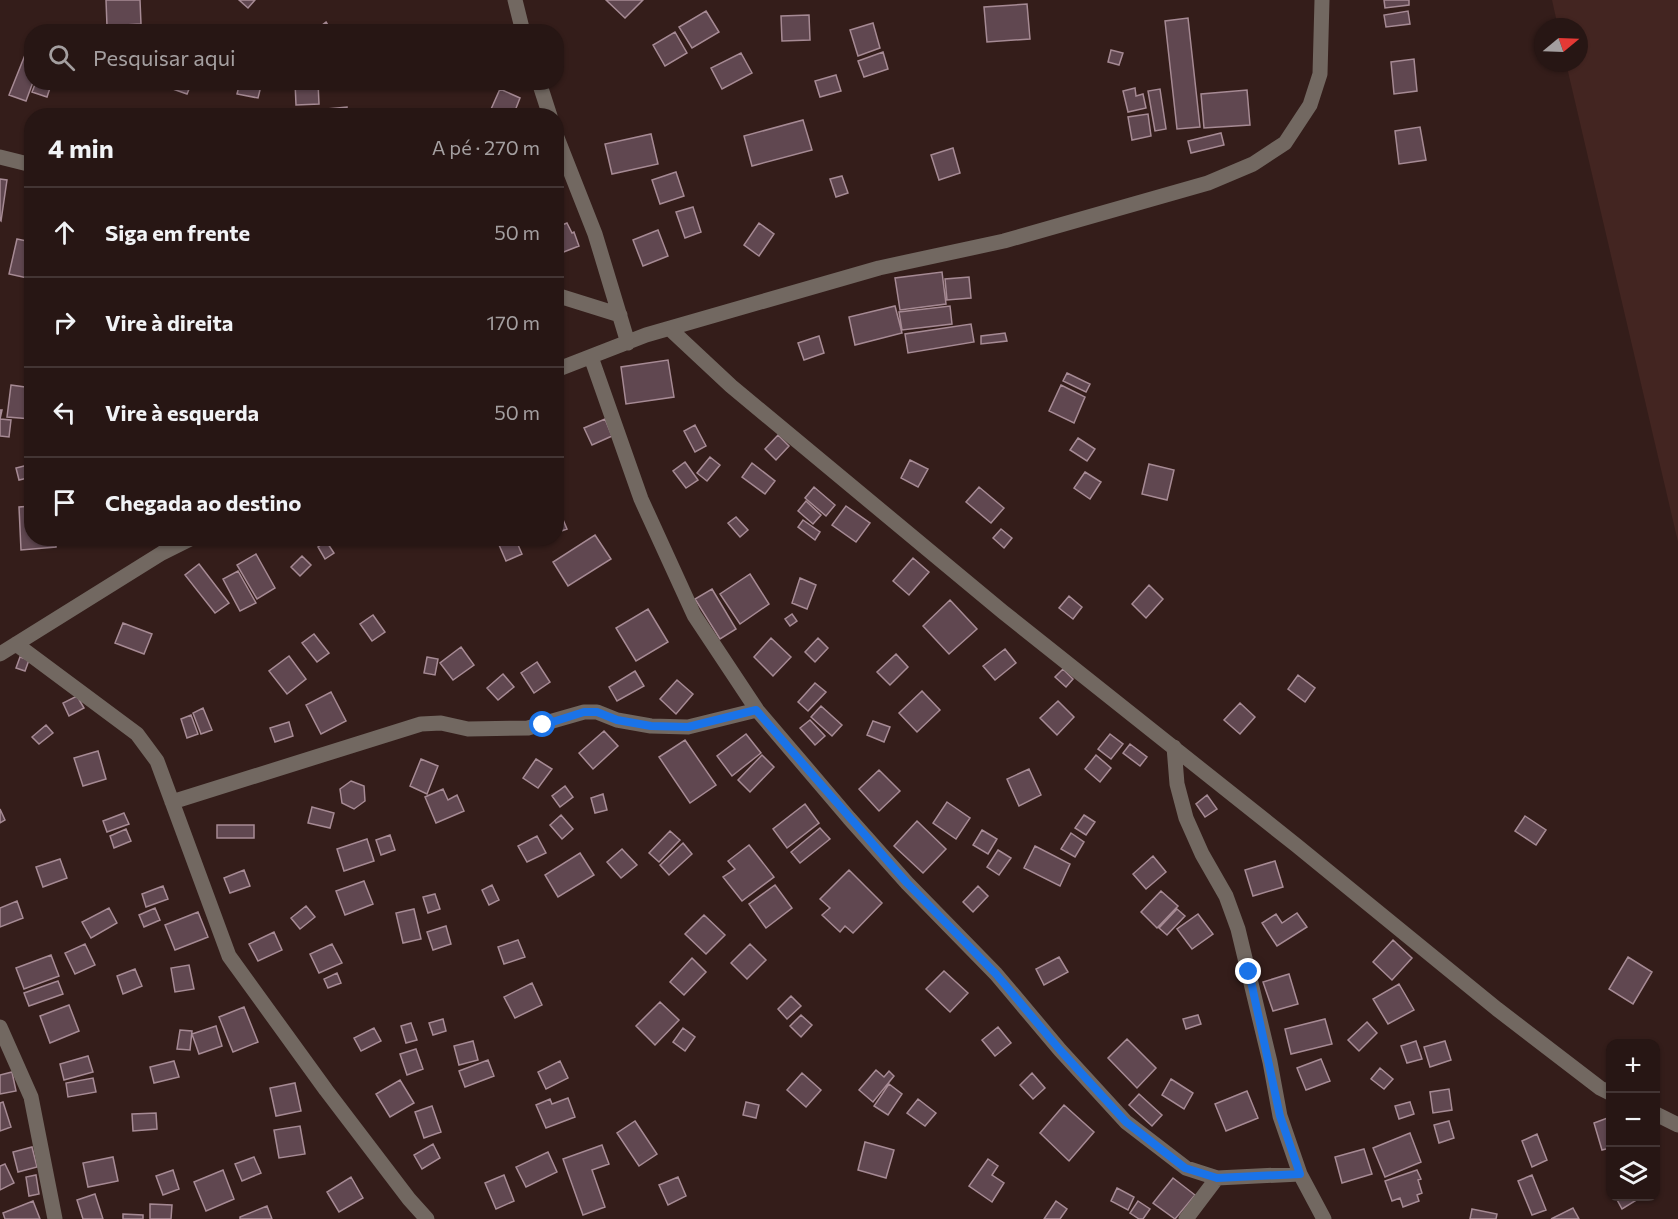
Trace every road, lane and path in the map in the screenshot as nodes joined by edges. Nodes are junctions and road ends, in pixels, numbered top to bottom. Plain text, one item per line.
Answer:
1 (515, 0) edge
2 (1322, 0) edge
3 (521, 24) edge
4 (542, 90) edge
5 (547, 108) edge
6 (564, 155) edge
7 (0, 157) edge
8 (24, 163) edge
9 (564, 298) edge
10 (620, 315) junction
11 (670, 329) junction
12 (628, 343) junction
13 (591, 357) junction
14 (564, 367) edge
15 (177, 546) edge
16 (16, 644) junction
17 (0, 654) edge
18 (756, 710) junction
19 (1174, 747) junction
20 (172, 802) junction
21 (0, 1027) edge
22 (1606, 1091) edge
23 (1660, 1116) edge
24 (1678, 1125) edge
25 (1300, 1174) junction
26 (1217, 1178) junction
27 (55, 1219) edge
28 (427, 1219) edge
29 (1186, 1219) edge
30 (1324, 1219) edge

1 - 3 street
2 - 11 street
4 - 5 street
6 - 10 street
7 - 8 street
9 - 10 street
10 - 12 street
11 - 12 street
11 - 19 street
12 - 13 street
13 - 14 street
13 - 18 street
15 - 16 street
16 - 17 street
16 - 20 street
18 - 20 street
18 - 26 street
19 - 22 street
19 - 25 street
20 - 28 street
21 - 27 street
23 - 24 street
25 - 26 street
25 - 30 street
26 - 29 street

